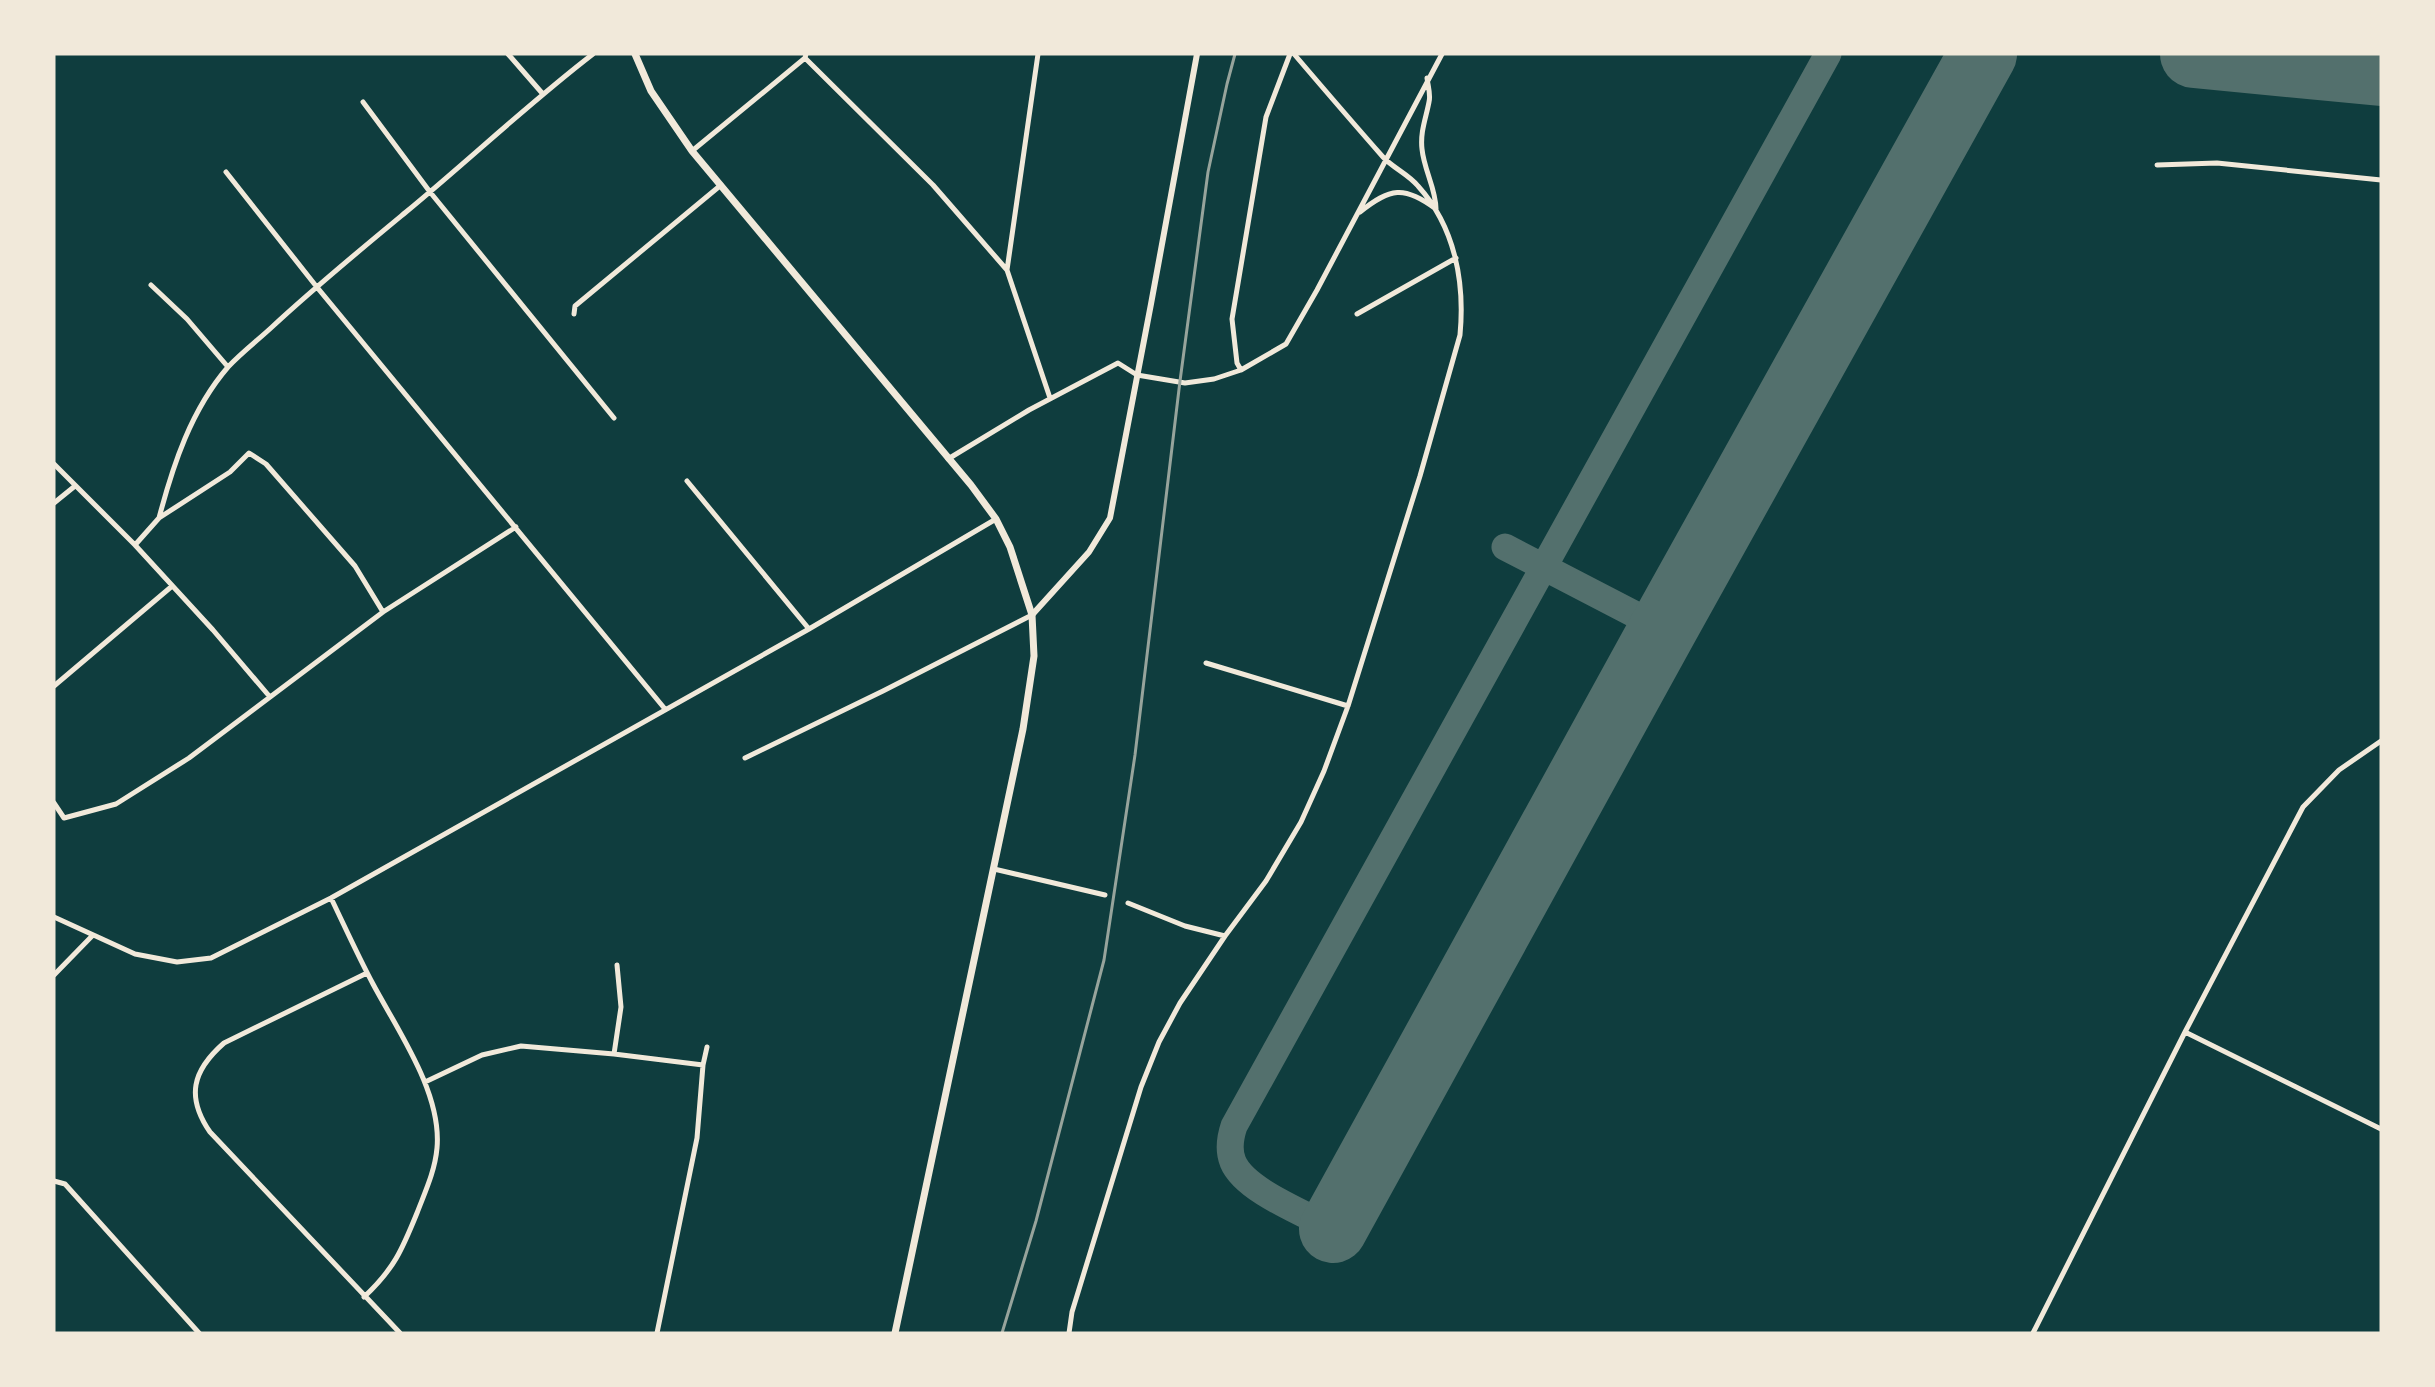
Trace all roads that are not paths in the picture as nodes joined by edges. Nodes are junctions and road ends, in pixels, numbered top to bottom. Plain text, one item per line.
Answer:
1 (508, 54) edge
2 (593, 54) edge
3 (636, 54) edge
4 (1038, 54) edge
5 (1197, 54) edge
6 (1292, 54) edge
7 (1442, 54) edge
8 (805, 56) edge
9 (1427, 78) junction
10 (542, 93) junction
11 (363, 102) dead end
12 (692, 151) junction
13 (1386, 160) junction
14 (2157, 165) dead end
15 (226, 172) dead end
16 (2381, 180) edge
17 (721, 185) junction
18 (430, 192) junction
19 (1436, 209) junction
20 (1356, 215) junction
21 (1456, 258) junction
22 (1007, 270) junction
23 (151, 285) dead end
24 (316, 286) junction
25 (574, 314) dead end
26 (1357, 314) dead end
27 (228, 367) junction
28 (1240, 370) junction
29 (1137, 375) junction
30 (1050, 398) junction
31 (614, 418) dead end
32 (948, 459) junction
33 (54, 464) edge
34 (687, 481) dead end
35 (75, 486) junction
36 (54, 503) edge
37 (159, 518) junction
38 (996, 519) junction
39 (516, 528) junction
40 (135, 545) junction
41 (171, 587) junction
42 (383, 612) junction
43 (1032, 615) junction
44 (809, 629) junction
45 (1206, 663) dead end
46 (54, 686) edge
47 (270, 697) junction
48 (1348, 706) junction
49 (665, 709) junction
50 (2381, 741) edge
51 (745, 758) dead end
52 (54, 803) edge
53 (994, 869) junction
54 (1105, 895) dead end
55 (331, 898) junction
56 (1128, 903) dead end
57 (54, 917) edge
58 (93, 935) junction
59 (1224, 936) junction
60 (617, 965) dead end
61 (367, 973) junction
62 (54, 975) edge
63 (2185, 1032) junction
64 (708, 1047) dead end
65 (614, 1054) junction
66 (703, 1065) junction
67 (425, 1082) junction
68 (2381, 1129) edge
69 (54, 1181) edge
70 (364, 1297) junction
71 (199, 1333) edge
72 (400, 1333) edge
73 (657, 1333) edge
74 (895, 1333) edge
75 (1069, 1333) edge
76 (2033, 1333) edge

1 - 10 street
2 - 10 street
3 - 12 main road
4 - 22 street
5 - 29 street
6 - 13 street
6 - 28 street
7 - 9 street
8 - 12 street
8 - 22 street
9 - 13 street
9 - 19 street
10 - 18 street
11 - 18 street
12 - 17 main road
13 - 19 street
13 - 20 street
14 - 16 street
15 - 24 street
17 - 25 street
17 - 32 main road
18 - 24 street
18 - 31 street
19 - 20 street
19 - 21 street
20 - 28 street
21 - 26 street
21 - 48 street
22 - 30 street
23 - 27 street
24 - 27 street
24 - 39 street
27 - 37 street
28 - 29 street
29 - 30 street
29 - 43 street
30 - 32 street
32 - 38 main road
33 - 35 street
34 - 44 street
35 - 36 street
35 - 40 street
37 - 40 street
37 - 42 street
38 - 43 main road
38 - 44 street
39 - 42 street
39 - 49 street
40 - 41 street
41 - 46 street
41 - 47 street
42 - 47 street
43 - 51 street
43 - 53 main road
44 - 49 street
45 - 48 street
47 - 52 street
48 - 59 street
49 - 55 street
50 - 63 street
53 - 54 street
53 - 74 main road
55 - 58 street
55 - 61 street
56 - 59 street
57 - 58 street
58 - 62 street
59 - 75 street
60 - 65 street
61 - 67 street
61 - 70 street
63 - 68 street
63 - 76 street
64 - 66 street
65 - 66 street
65 - 67 street
66 - 73 street
67 - 70 street
69 - 71 street
70 - 72 street

